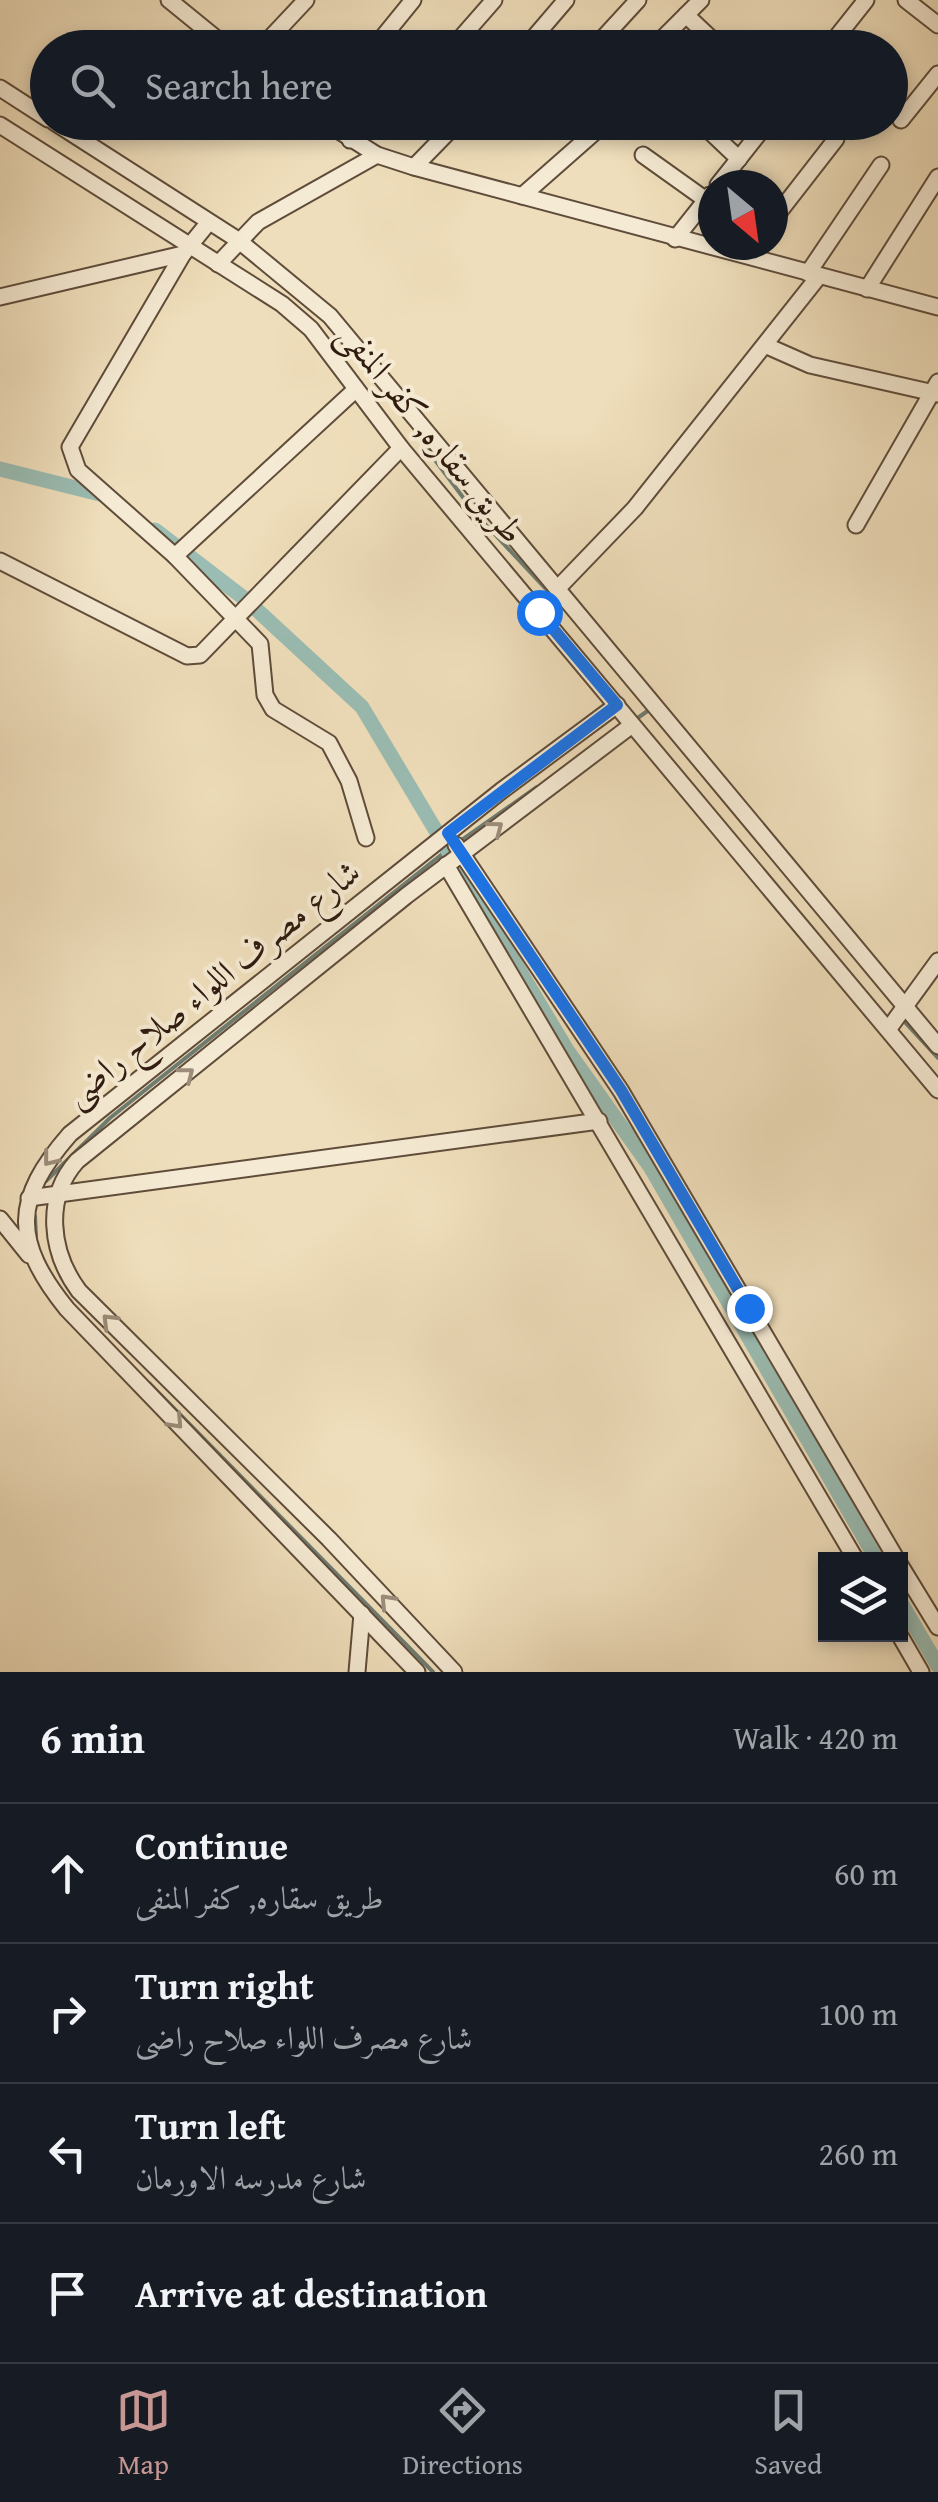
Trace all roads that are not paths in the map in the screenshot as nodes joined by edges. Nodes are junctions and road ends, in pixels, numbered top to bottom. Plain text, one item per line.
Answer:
1 (168, 0) edge
2 (306, 0) edge
3 (413, 0) edge
4 (494, 0) edge
5 (566, 0) edge
6 (638, 0) edge
7 (701, 0) edge
8 (866, 0) edge
9 (906, 0) edge
10 (686, 15) junction
11 (938, 25) edge
12 (206, 30) edge
13 (278, 30) edge
14 (389, 30) edge
15 (468, 30) edge
16 (540, 30) edge
17 (610, 30) edge
18 (671, 30) edge
19 (702, 30) edge
20 (842, 30) edge
21 (938, 74) edge
22 (0, 88) edge
23 (30, 108) edge
24 (908, 111) edge
25 (0, 125) edge
26 (80, 140) edge
27 (350, 140) edge
28 (440, 140) edge
29 (586, 140) edge
30 (719, 140) edge
31 (754, 140) edge
32 (836, 140) dead end
33 (377, 155) junction
34 (642, 155) dead end
35 (739, 159) junction
36 (881, 165) dead end
37 (414, 166) junction
38 (730, 170) edge
39 (938, 178) edge
40 (698, 189) edge
41 (522, 196) junction
42 (788, 201) edge
43 (698, 210) edge
44 (210, 222) junction
45 (675, 238) junction
46 (238, 240) junction
47 (698, 242) edge
48 (186, 250) junction
49 (773, 260) edge
50 (218, 264) junction
51 (814, 275) junction
52 (867, 289) junction
53 (0, 297) edge
54 (938, 308) edge
55 (768, 346) junction
56 (387, 387) junction
57 (936, 389) edge
58 (354, 390) junction
59 (368, 403) junction
60 (401, 448) junction
61 (856, 525) dead end
62 (175, 556) junction
63 (0, 560) edge
64 (528, 576) junction
65 (558, 588) junction
66 (236, 618) junction
67 (617, 705) junction
68 (632, 724) junction
69 (448, 833) junction
70 (366, 838) dead end
71 (462, 854) junction
72 (446, 865) junction
73 (390, 878) junction
74 (406, 896) junction
75 (827, 930) junction
76 (305, 948) junction
77 (938, 961) edge
78 (322, 966) junction
79 (904, 1007) junction
80 (890, 1027) junction
81 (938, 1046) edge
82 (938, 1090) edge
83 (599, 1120) junction
84 (56, 1195) junction
85 (29, 1198) junction
86 (0, 1220) edge
87 (35, 1262) junction
88 (851, 1552) edge
89 (893, 1552) edge
90 (908, 1577) edge
91 (362, 1614) junction
92 (938, 1627) edge
93 (904, 1642) edge
94 (357, 1672) edge
95 (417, 1672) edge
96 (454, 1672) edge
97 (921, 1672) edge

1 - 12 street
2 - 13 street
3 - 14 street
4 - 15 street
5 - 16 street
6 - 17 street
7 - 10 street
8 - 20 street
9 - 11 street
10 - 18 street
10 - 19 street
21 - 24 street
22 - 23 street, طريق سقاره, كفر المنفى
25 - 48 street, طريق سقاره, كفر المنفى
26 - 44 street, طريق سقاره, كفر المنفى
27 - 33 street
28 - 37 street
29 - 41 street
30 - 35 street
31 - 35 street
32 - 42 street
33 - 37 street
33 - 46 street
34 - 40 street
35 - 38 street
36 - 51 street
37 - 41 street
39 - 52 street
41 - 45 street
43 - 45 street
44 - 46 street, طريق سقاره, كفر المنفى
44 - 48 street
45 - 47 street
46 - 50 street
46 - 56 street, طريق سقاره, كفر المنفى
48 - 50 street, طريق سقاره, كفر المنفى
48 - 53 street
48 - 62 street
49 - 51 street
50 - 58 street, طريق سقاره, كفر المنفى
51 - 52 street
51 - 55 street
52 - 54 street
55 - 57 street
55 - 65 street
56 - 59 street
56 - 64 street, طريق سقاره, كفر المنفى
57 - 61 street
58 - 59 street, طريق سقاره, كفر المنفى
58 - 62 street
59 - 60 street, طريق سقاره, كفر المنفى
60 - 64 street, طريق سقاره, كفر المنفى
60 - 66 street
62 - 66 street
63 - 66 street
64 - 65 street, طريق سقاره, كفر المنفى
64 - 67 street, طريق سقاره, كفر المنفى
65 - 75 street, طريق سقاره, كفر المنفى
66 - 70 street
67 - 68 street, طريق سقاره, كفر المنفى
67 - 69 street, شارع مصرف اللواء صلاح راضى
71 -> 68 street, شارع مصرف اللواء صلاح راضى
68 - 75 street, طريق سقاره, كفر المنفى
69 - 71 street
69 - 73 street, شارع مصرف اللواء صلاح راضى
71 - 72 street, شارع مصرف اللواء صلاح راضى
71 - 89 street
72 - 74 street, شارع مصرف اللواء صلاح راضى
72 - 83 street
73 - 74 street
73 - 76 street, شارع مصرف اللواء صلاح راضى
74 - 78 street, شارع مصرف اللواء صلاح راضى
75 - 79 street, طريق سقاره, كفر المنفى
75 - 80 street, طريق سقاره, كفر المنفى
76 - 78 street
76 -> 85 street, شارع مصرف اللواء صلاح راضى
77 - 79 street
84 -> 78 street, شارع مصرف اللواء صلاح راضى
79 - 80 street
79 - 81 street, طريق سقاره, كفر المنفى
80 - 82 street, طريق سقاره, كفر المنفى
83 - 84 street
83 - 88 street
84 - 85 street
96 -> 84 street
85 - 87 street, شارع مصرف اللواء صلاح راضى
86 - 87 street
87 -> 91 street, شارع مصرف اللواء صلاح راضى
90 - 92 street
91 - 94 street
91 - 95 street, شارع مصرف اللواء صلاح راضى
93 - 97 street

